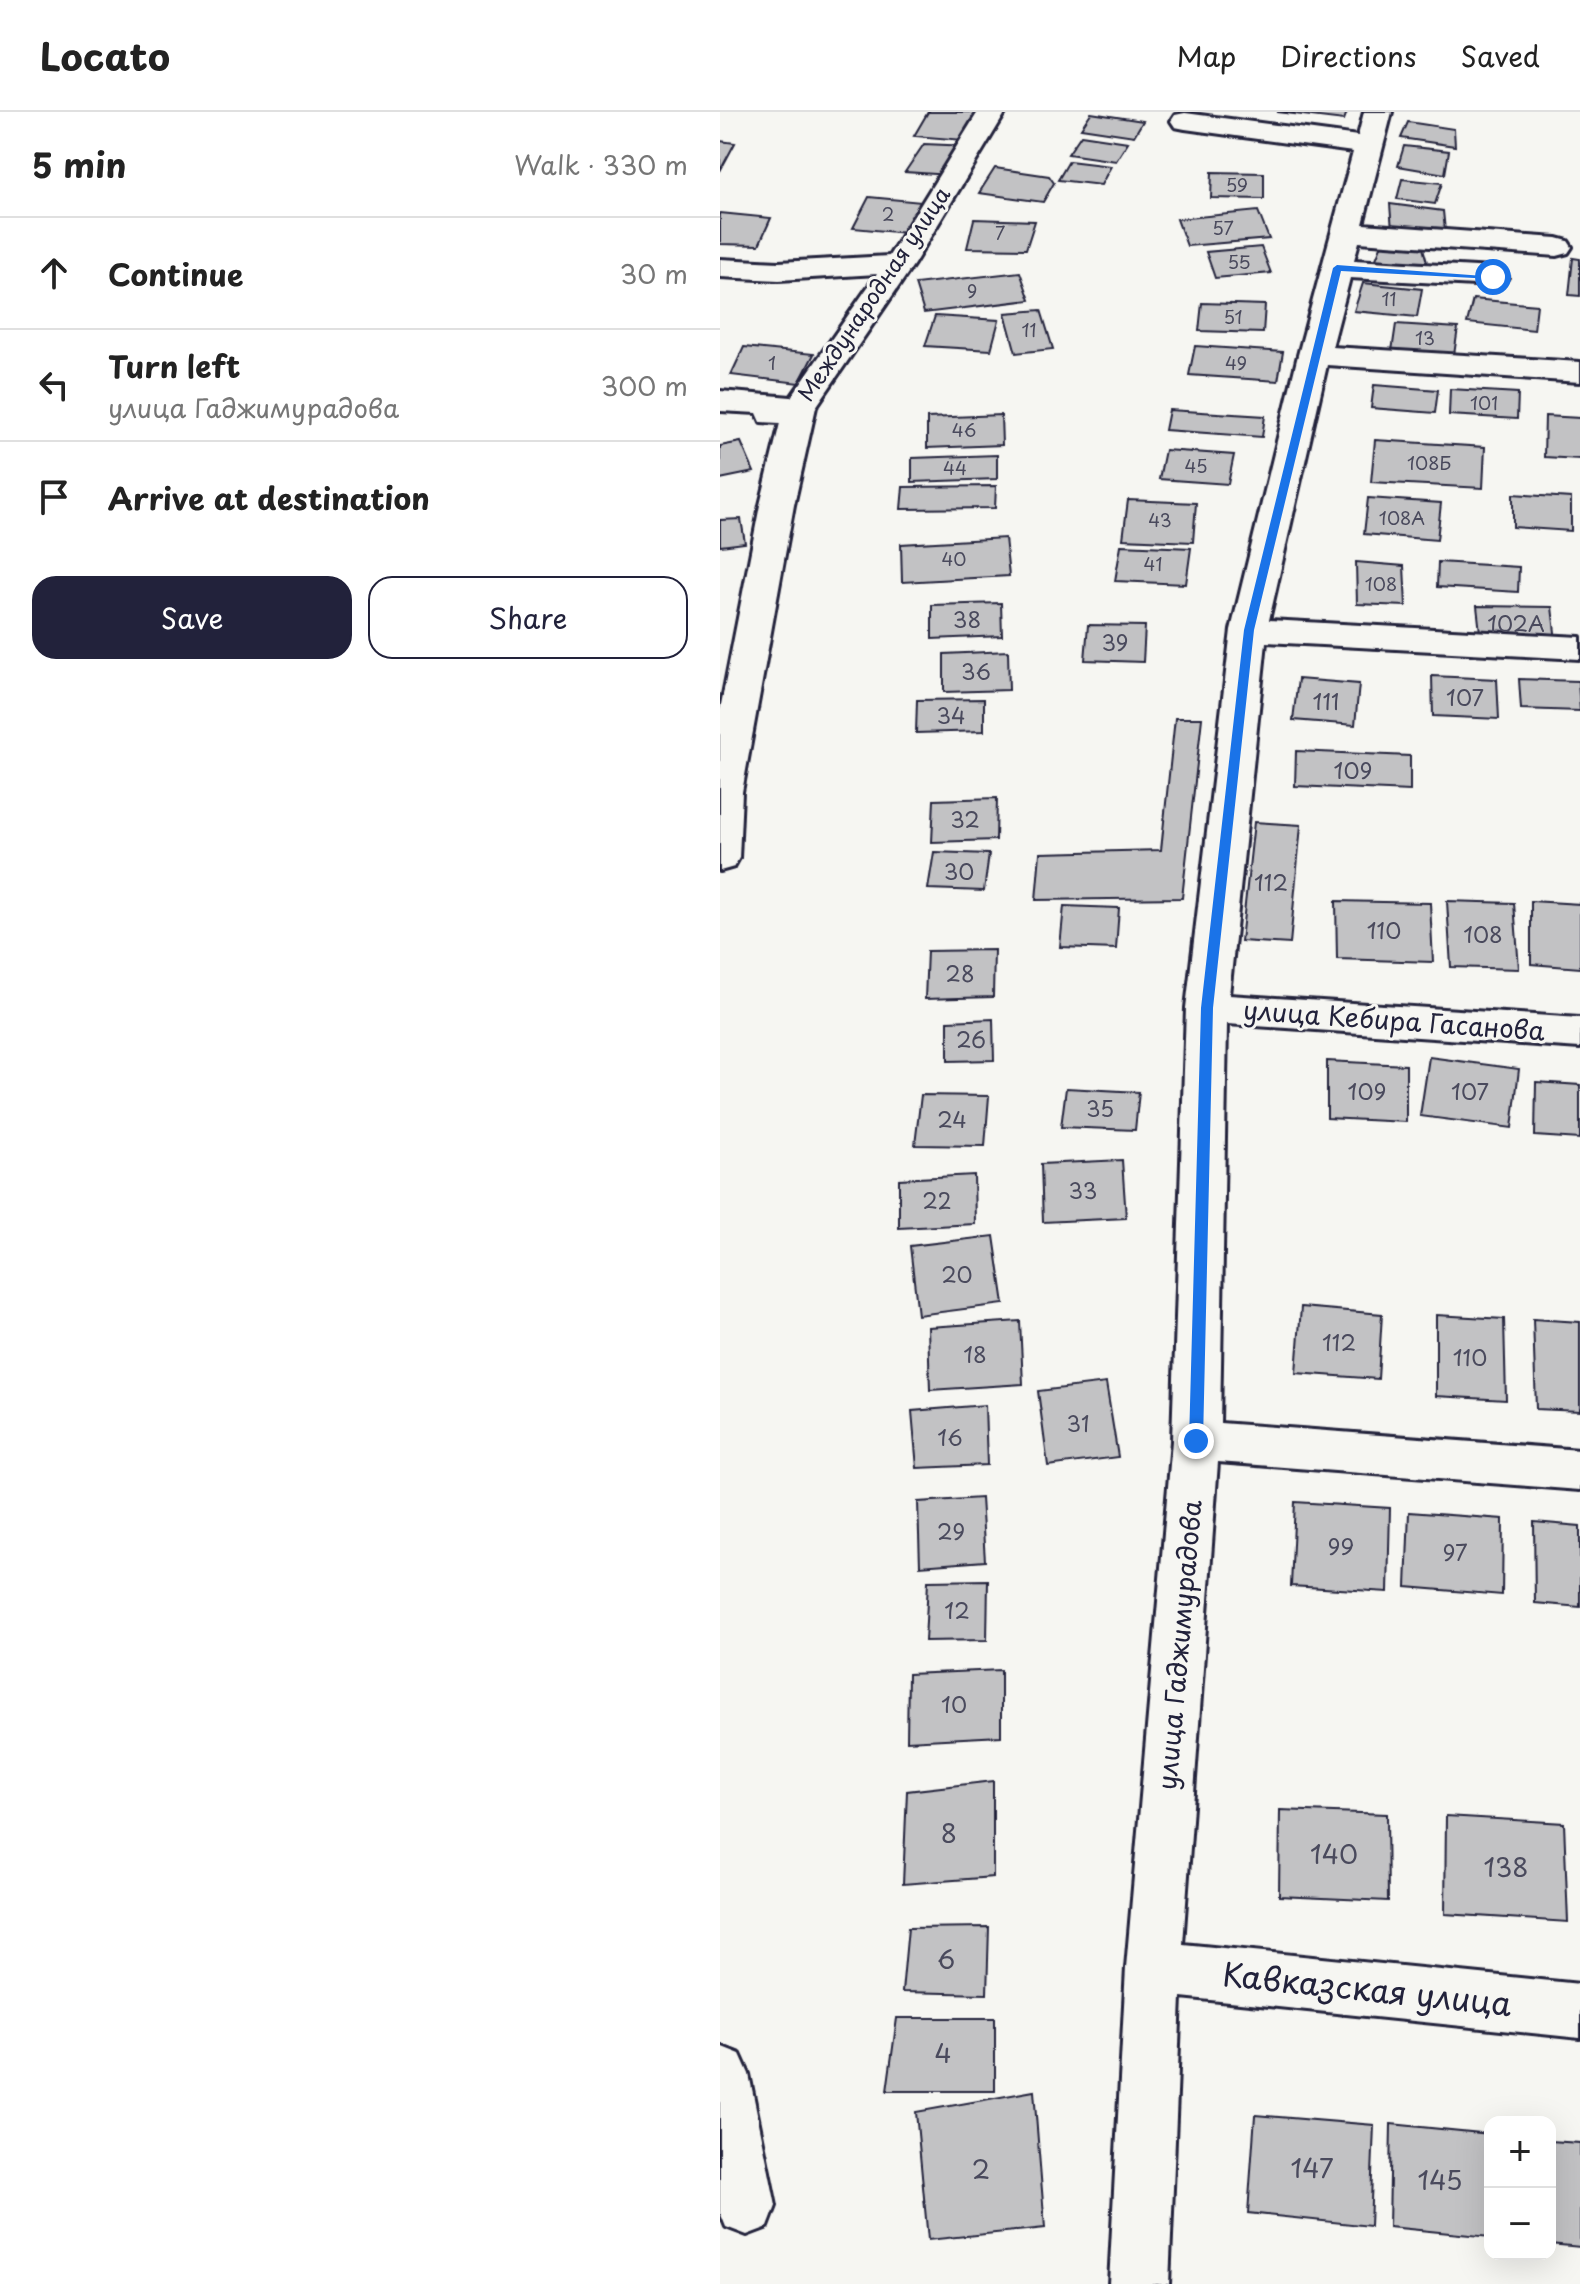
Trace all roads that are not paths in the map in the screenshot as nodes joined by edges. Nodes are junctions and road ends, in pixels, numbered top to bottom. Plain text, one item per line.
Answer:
1 (992, 112) edge
2 (1185, 121) dead end
3 (1373, 129) edge
4 (1557, 247) dead end
5 (1341, 250) junction
6 (899, 264) junction
7 (720, 268) edge
8 (1493, 277) dead end
9 (1314, 355) junction
10 (1580, 372) edge
11 (720, 401) edge
12 (800, 407) junction
13 (720, 431) edge
14 (1249, 630) junction
15 (1580, 648) edge
16 (720, 858) edge
17 (1207, 1008) junction
18 (1580, 1033) edge
19 (1196, 1441) junction
20 (1580, 1470) edge
21 (1154, 1968) junction
22 (1580, 2011) edge
23 (720, 2074) edge
24 (747, 2206) dead end
25 (1139, 2284) edge

1 - 6 street, Международная улица
2 - 3 street
3 - 5 street, улица Гаджимурадова
4 - 5 street
5 - 8 street
5 - 9 street, улица Гаджимурадова
6 - 7 street
6 - 12 street, Международная улица
9 - 10 street
9 - 14 street, улица Гаджимурадова
11 - 12 street
12 - 13 street, Международная улица
12 - 16 street
14 - 15 street
14 - 17 street, улица Гаджимурадова
17 - 18 street, улица Кебира Гасанова
17 - 19 street, улица Гаджимурадова
19 - 20 street
19 - 21 street, улица Гаджимурадова
21 - 22 street, Кавказская улица
21 - 25 street, улица Гаджимурадова
23 - 24 street

